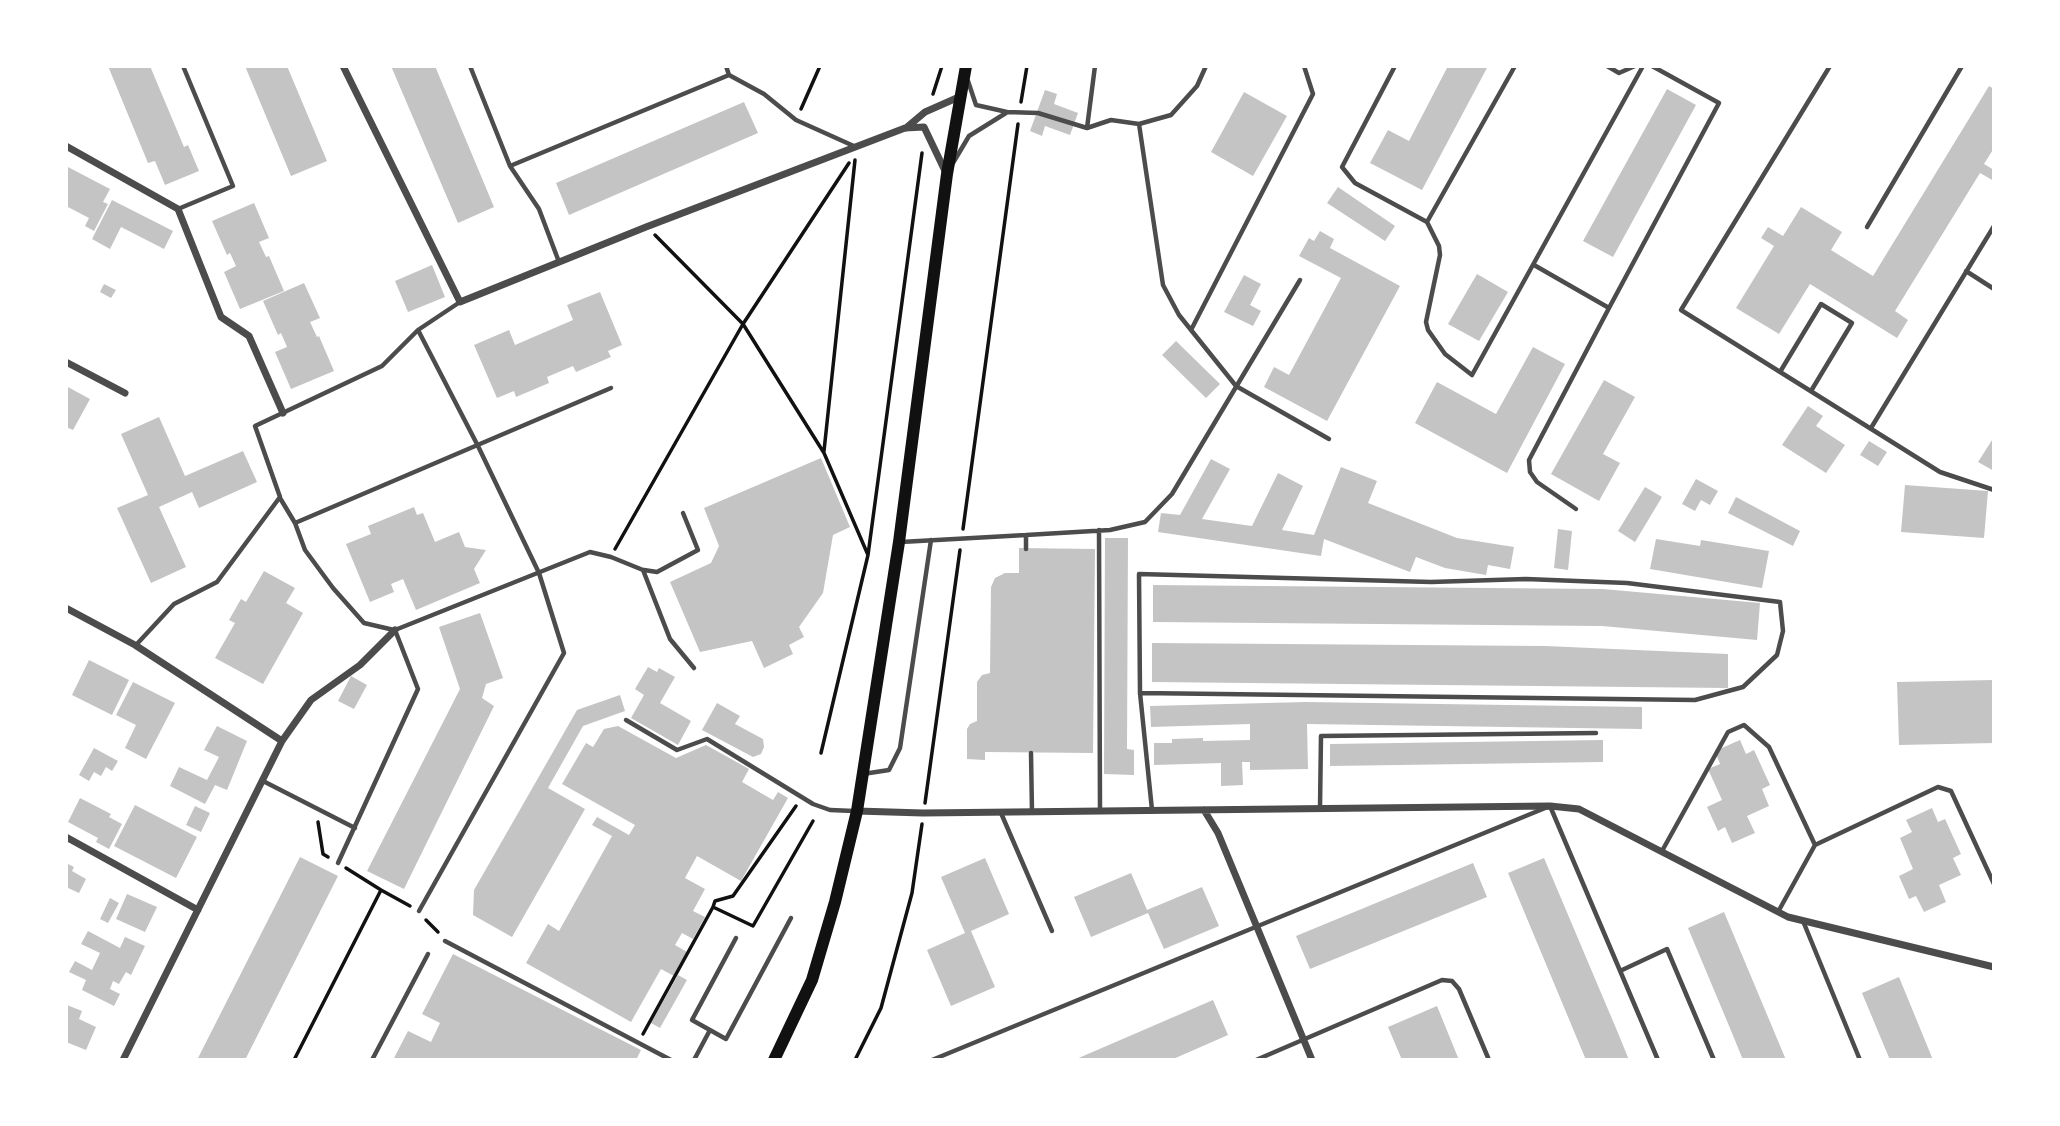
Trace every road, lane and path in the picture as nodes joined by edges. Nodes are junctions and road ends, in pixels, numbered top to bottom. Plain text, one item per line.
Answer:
1 (183, 66) edge
2 (343, 66) edge
3 (470, 66) edge
4 (726, 66) edge
5 (820, 66) edge
6 (1027, 66) edge
7 (1096, 66) edge
8 (1206, 66) edge
9 (1304, 66) edge
10 (1395, 66) edge
11 (1515, 66) edge
12 (1608, 66) edge
13 (1635, 66) edge
14 (1643, 66) edge
15 (1652, 66) edge
16 (1830, 66) edge
17 (1962, 66) edge
18 (965, 69) edge
19 (729, 75) junction
20 (959, 97) junction
21 (1020, 111) junction
22 (1007, 112) junction
23 (796, 120) junction
24 (1139, 124) junction
25 (905, 128) junction
26 (1087, 128) junction
27 (66, 146) edge
28 (923, 146) dead end
29 (857, 147) junction
30 (510, 166) junction
31 (947, 174) junction
32 (178, 209) junction
33 (1427, 222) junction
34 (1867, 226) dead end
35 (1993, 226) edge
36 (646, 227) junction
37 (559, 263) junction
38 (1534, 265) junction
39 (1966, 271) junction
40 (1300, 280) dead end
41 (1993, 289) edge
42 (460, 302) junction
43 (1609, 308) junction
44 (743, 324) junction
45 (1191, 330) junction
46 (418, 331) junction
47 (66, 362) edge
48 (1780, 372) junction
49 (1236, 386) junction
50 (611, 387) dead end
51 (1811, 391) junction
52 (125, 393) dead end
53 (283, 413) junction
54 (1871, 428) junction
55 (1328, 439) dead end
56 (478, 446) junction
57 (824, 453) junction
58 (1993, 490) edge
59 (280, 497) junction
60 (1576, 509) dead end
61 (683, 513) dead end
62 (295, 523) junction
63 (1099, 530) junction
64 (1026, 535) junction
65 (962, 538) junction
66 (931, 540) junction
67 (898, 542) junction
68 (1026, 549) dead end
69 (868, 555) junction
70 (611, 556) junction
71 (643, 570) junction
72 (540, 573) junction
73 (66, 608) edge
74 (395, 630) junction
75 (135, 645) junction
76 (694, 668) dead end
77 (1140, 694) junction
78 (626, 720) dead end
79 (1596, 733) dead end
80 (282, 741) junction
81 (1031, 752) dead end
82 (821, 753) dead end
83 (863, 775) junction
84 (263, 781) junction
85 (803, 796) junction
86 (1550, 806) junction
87 (1320, 808) junction
88 (316, 809) junction
89 (1152, 810) junction
90 (1205, 810) junction
91 (857, 811) junction
92 (1032, 811) junction
93 (1100, 811) junction
94 (1000, 812) junction
95 (923, 813) junction
96 (813, 821) dead end
97 (355, 828) junction
98 (66, 837) edge
99 (1815, 845) junction
100 (1661, 852) junction
101 (338, 863) junction
102 (1993, 884) edge
103 (713, 907) junction
104 (198, 909) junction
105 (419, 911) dead end
106 (1778, 912) junction
107 (791, 918) dead end
108 (1802, 921) junction
109 (1256, 926) junction
110 (1052, 931) dead end
111 (736, 938) dead end
112 (445, 941) dead end
113 (428, 954) dead end
114 (1993, 967) edge
115 (1620, 971) junction
116 (710, 1030) junction
117 (1304, 1038) junction
118 (639, 1042) junction
119 (123, 1059) edge
120 (294, 1059) edge
121 (372, 1059) edge
122 (671, 1059) edge
123 (694, 1059) edge
124 (774, 1059) edge
125 (855, 1059) edge
126 (932, 1059) edge
127 (1256, 1059) edge
128 (1312, 1059) edge
129 (1489, 1059) edge
130 (1658, 1059) edge
131 (1714, 1059) edge
132 (1860, 1059) edge

1 - 32 lane
2 - 42 street
3 - 30 lane
4 - 19 lane
5 - 23 path
6 - 21 path
7 - 26 lane
8 - 24 lane
9 - 45 lane
10 - 33 lane
11 - 33 lane
12 - 13 lane
14 - 38 lane
15 - 43 lane
16 - 48 lane
17 - 34 lane
18 - 20 main road
18 - 22 lane
19 - 23 lane
19 - 30 lane
20 - 25 street
20 - 31 main road
21 - 22 lane
21 - 26 lane
21 - 65 path
22 - 31 lane
23 - 29 lane
24 - 26 lane
24 - 45 lane
25 - 29 street
25 - 31 street
27 - 32 street
28 - 69 path
29 - 36 street
30 - 37 lane
31 - 67 main road
32 - 53 street
33 - 38 lane
35 - 39 lane
36 - 37 street
36 - 44 path
37 - 42 street
38 - 43 lane
39 - 41 lane
39 - 54 lane
40 - 49 lane
42 - 46 lane
43 - 60 lane
44 - 57 path
44 - 57 path
44 - 70 path
45 - 49 lane
46 - 53 lane
46 - 56 lane
47 - 52 street
48 - 51 lane
48 - 51 lane
49 - 55 lane
49 - 63 lane
50 - 56 lane
51 - 54 lane
53 - 59 lane
54 - 58 lane
56 - 62 lane
56 - 72 lane
57 - 69 path
59 - 62 lane
59 - 75 lane
61 - 71 lane
62 - 74 lane
63 - 64 lane
63 - 93 lane
64 - 65 lane
64 - 68 lane
65 - 66 lane
65 - 95 path
66 - 67 lane
66 - 83 lane
67 - 83 main road
69 - 82 path
70 - 71 lane
70 - 72 lane
71 - 76 lane
72 - 74 lane
72 - 105 lane
73 - 75 street
74 - 80 street
74 - 97 lane
75 - 80 street
77 - 77 lane
77 - 89 lane
78 - 85 lane
79 - 87 lane
80 - 84 street
81 - 92 lane
83 - 91 main road
84 - 88 lane
84 - 104 street
85 - 91 lane
85 - 103 path
86 - 87 street
86 - 100 street
86 - 109 lane
86 - 115 lane
87 - 90 street
88 - 97 lane
88 - 101 path
89 - 90 street
89 - 93 street
90 - 109 street
91 - 95 street
91 - 124 main road
92 - 93 street
92 - 94 street
94 - 95 street
94 - 110 lane
95 - 125 path
96 - 103 path
97 - 101 lane
98 - 104 street
99 - 100 lane
99 - 102 lane
99 - 106 lane
100 - 106 street
101 - 120 path
103 - 118 path
104 - 119 street
106 - 108 street
107 - 116 lane
108 - 114 street
108 - 132 lane
109 - 117 street
109 - 126 lane
111 - 116 lane
112 - 118 lane
113 - 121 lane
115 - 130 lane
115 - 131 lane
116 - 123 lane
117 - 127 lane
117 - 128 street
117 - 129 lane
118 - 122 lane

